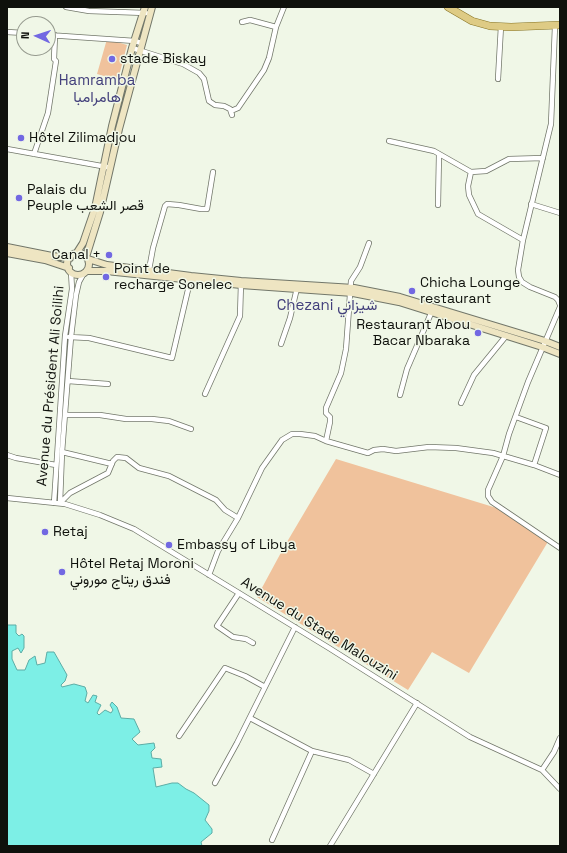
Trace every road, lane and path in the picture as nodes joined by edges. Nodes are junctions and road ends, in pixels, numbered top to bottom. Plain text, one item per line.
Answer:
1 (66, 7) edge
2 (284, 7) edge
3 (448, 7) edge
4 (148, 10) edge
5 (242, 22) dead end
6 (558, 25) edge
7 (501, 26) junction
8 (276, 27) junction
9 (56, 35) edge
10 (135, 40) junction
11 (141, 43) junction
12 (132, 48) junction
13 (139, 51) junction
14 (54, 56) edge
15 (498, 79) dead end
16 (389, 141) dead end
17 (7, 149) edge
18 (34, 154) junction
19 (439, 154) junction
20 (543, 158) junction
21 (107, 167) junction
22 (213, 172) dead end
23 (472, 172) junction
24 (531, 204) junction
25 (438, 205) dead end
26 (560, 213) edge
27 (523, 240) junction
28 (369, 244) dead end
29 (7, 247) edge
30 (7, 253) edge
31 (76, 254) junction
32 (70, 258) junction
33 (87, 258) junction
34 (70, 270) junction
35 (148, 270) junction
36 (86, 272) junction
37 (191, 278) junction
38 (241, 283) junction
39 (297, 287) junction
40 (350, 290) junction
41 (560, 306) edge
42 (432, 310) junction
43 (65, 336) junction
44 (506, 336) junction
45 (71, 337) junction
46 (281, 344) dead end
47 (544, 344) junction
48 (560, 347) edge
49 (560, 354) edge
50 (68, 381) junction
51 (108, 384) dead end
52 (205, 394) dead end
53 (400, 395) dead end
54 (461, 403) dead end
55 (65, 415) junction
56 (516, 417) junction
57 (191, 429) dead end
58 (326, 441) junction
59 (62, 452) junction
60 (7, 455) edge
61 (503, 456) junction
62 (112, 464) junction
63 (56, 465) junction
64 (534, 465) junction
65 (560, 475) edge
66 (7, 498) edge
67 (57, 503) junction
68 (238, 518) junction
69 (560, 548) edge
70 (209, 575) junction
71 (239, 593) junction
72 (295, 627) junction
73 (254, 643) dead end
74 (265, 687) junction
75 (417, 703) junction
76 (250, 718) junction
77 (179, 736) dead end
78 (560, 738) edge
79 (312, 750) junction
80 (542, 770) junction
81 (374, 774) junction
82 (215, 783) dead end
83 (560, 789) edge
84 (272, 840) dead end
85 (330, 846) edge

1 - 4 street
2 - 8 street
3 - 7 main road
4 - 10 main road
4 - 11 main road
5 - 8 street
6 - 7 main road
6 - 20 street
7 - 15 street
8 - 13 street
9 - 10 street
10 - 11 street
10 - 12 main road
11 - 13 main road
12 - 13 street
12 - 21 main road
13 - 21 main road
14 - 18 street
16 - 19 street
17 - 18 street
18 - 21 street
19 - 23 street
19 - 25 street
20 - 23 street
20 - 24 street
21 - 31 main road
21 - 33 main road
22 - 35 street
23 - 27 street
24 - 26 street
24 - 27 street
27 - 41 street
28 - 40 street
29 - 32 main road
30 - 34 main road
31 - 32 main road
31 - 33 main road
32 - 34 main road
33 - 35 main road
33 - 36 main road
34 - 36 main road
34 - 43 street, Avenue du Président Ali Soilihi
35 - 37 main road
36 - 37 main road
36 - 45 street, Avenue du Président Ali Soilihi
37 - 38 main road
37 - 45 street
38 - 39 main road
38 - 52 street
39 - 40 main road
39 - 46 street
40 - 42 main road
40 - 58 street
41 - 47 street
42 - 44 main road
42 - 47 main road
42 - 53 street
43 - 45 street
43 - 63 street, Avenue du Président Ali Soilihi
44 - 47 main road
44 - 54 street
45 - 50 street, Avenue du Président Ali Soilihi
47 - 48 main road
47 - 49 main road
47 - 56 street
50 - 51 street
50 - 55 street, Avenue du Président Ali Soilihi
55 - 57 street
55 - 59 street, Avenue du Président Ali Soilihi
56 - 61 street
56 - 64 street
58 - 61 street
58 - 68 street
59 - 62 street
59 - 67 street, Avenue du Président Ali Soilihi
60 - 63 street
61 - 64 street
61 - 69 street
62 - 67 street
62 - 68 street
63 - 67 street, Avenue du Président Ali Soilihi
64 - 65 street
66 - 67 street, Avenue du Stade Malouzini
67 - 70 street, Avenue du Stade Malouzini
68 - 70 street
70 - 71 street, Avenue du Stade Malouzini
71 - 72 street, Avenue du Stade Malouzini
71 - 73 street
72 - 74 street
72 - 75 street, Avenue du Stade Malouzini
74 - 76 street
74 - 77 street
75 - 80 street, Avenue du Stade Malouzini
75 - 81 street
76 - 79 street
76 - 82 street
78 - 80 street
79 - 81 street
79 - 84 street
80 - 83 street, Avenue du Stade Malouzini
81 - 85 street

